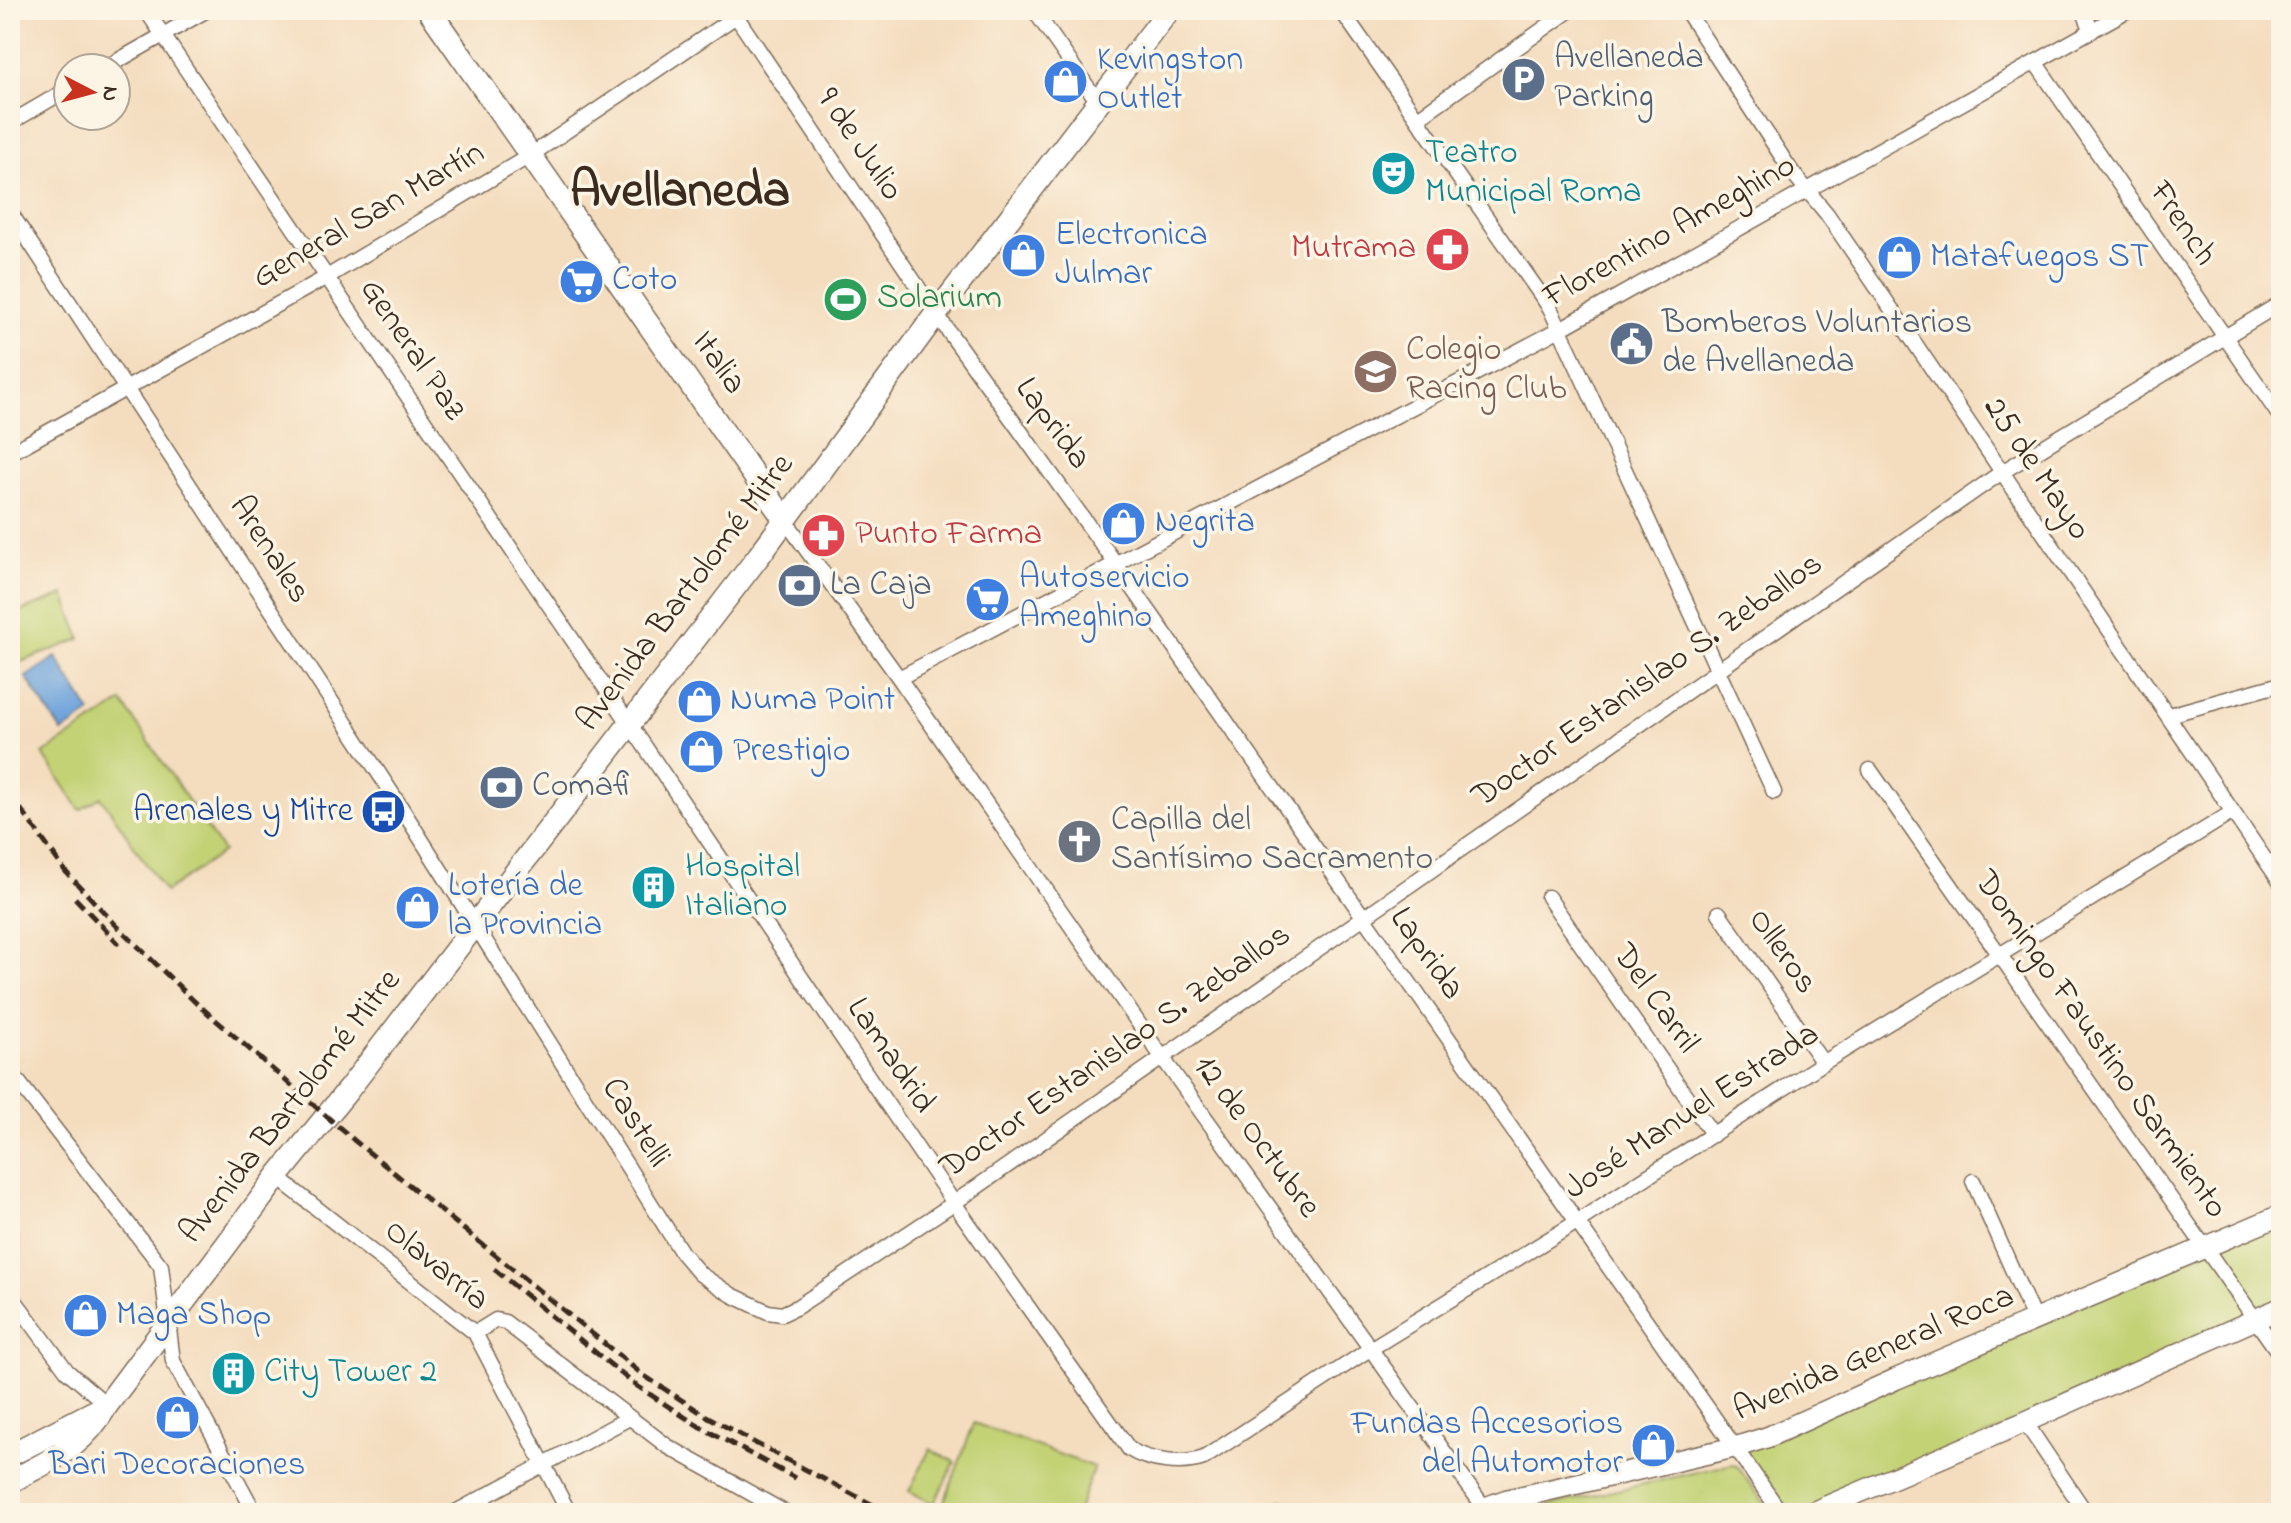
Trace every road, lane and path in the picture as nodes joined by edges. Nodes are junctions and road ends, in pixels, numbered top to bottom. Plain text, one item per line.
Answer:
1 (146, 10) edge
2 (207, 10) edge
3 (429, 10) edge
4 (1034, 10) edge
5 (1169, 10) edge
6 (1341, 10) edge
7 (1570, 10) edge
8 (1686, 10) edge
9 (2083, 10) edge
10 (2128, 10) edge
11 (738, 12) edge
12 (2092, 31) junction
13 (162, 35) junction
14 (132, 52) edge
15 (2035, 62) junction
16 (52, 98) edge
17 (1098, 102) junction
18 (1418, 118) junction
19 (10, 123) edge
20 (531, 155) junction
21 (1807, 189) junction
22 (10, 212) edge
23 (327, 277) junction
24 (2281, 303) edge
25 (936, 314) junction
26 (1560, 329) junction
27 (2224, 338) junction
28 (127, 388) junction
29 (2281, 418) edge
30 (10, 453) edge
31 (2002, 472) junction
32 (785, 520) junction
33 (1116, 564) junction
34 (1717, 670) junction
35 (899, 678) junction
36 (2281, 684) edge
37 (2169, 715) junction
38 (629, 723) junction
39 (1870, 770) dead end
40 (1774, 792) dead end
41 (2233, 812) junction
42 (2281, 883) edge
43 (1548, 897) dead end
44 (1719, 913) dead end
45 (1363, 916) junction
46 (474, 925) junction
47 (1999, 955) junction
48 (1162, 1057) junction
49 (1823, 1063) junction
50 (10, 1071) edge
51 (1713, 1135) junction
52 (277, 1177) junction
53 (1973, 1181) dead end
54 (954, 1203) junction
55 (2281, 1215) edge
56 (1577, 1222) junction
57 (2206, 1247) junction
58 (10, 1294) edge
59 (2281, 1308) edge
60 (782, 1314) joint
61 (2255, 1319) junction
62 (2035, 1321) junction
63 (167, 1326) junction
64 (475, 1333) junction
65 (1370, 1349) junction
66 (2281, 1356) edge
67 (107, 1405) junction
68 (629, 1418) junction
69 (2025, 1422) junction
70 (1736, 1447) junction
71 (10, 1455) edge
72 (1185, 1462) joint
73 (544, 1465) junction
74 (10, 1482) edge
75 (10, 1503) edge
76 (1484, 1511) edge
77 (15, 1513) edge
78 (255, 1513) edge
79 (454, 1513) edge
80 (569, 1513) edge
81 (786, 1513) edge
82 (1781, 1513) edge
83 (1811, 1513) edge
84 (2086, 1513) edge

1 - 13 street, General Paz
2 - 13 street
3 - 20 main road, Italia
4 - 17 street
5 - 17 main road, Avenida Bartolomé Mitre
6 - 18 street
7 - 18 street
8 - 21 street, 25 de Mayo
9 - 12 street
10 - 12 street, Florentino Ameghino
11 - 20 street, General San Martín
11 - 25 street, 9 de Julio
12 - 15 street, Florentino Ameghino
13 - 14 street
13 - 23 street, General Paz
15 - 21 street, Florentino Ameghino
15 - 27 street, French
16 - 19 street
17 - 25 main road, Avenida Bartolomé Mitre
18 - 26 street
20 - 23 street, General San Martín
20 - 32 main road, Italia
21 - 26 street, Florentino Ameghino
21 - 31 street, 25 de Mayo
22 - 28 street, Arenales
23 - 28 street, General San Martín
23 - 38 street, General Paz
24 - 27 street, Doctor Estanislao S. Zeballos
25 - 32 main road, Avenida Bartolomé Mitre
25 - 33 street, Laprida
26 - 33 street, Florentino Ameghino
26 - 34 street
27 - 29 street, French
27 - 31 street, Doctor Estanislao S. Zeballos
28 - 30 street, General San Martín
28 - 46 street, Arenales
31 - 34 street, Doctor Estanislao S. Zeballos
31 - 37 street, 25 de Mayo
32 - 35 street, 12 de Octubre
32 - 38 main road, Avenida Bartolomé Mitre
33 - 35 street, Florentino Ameghino
33 - 45 street, Laprida
34 - 40 street
34 - 45 street, Doctor Estanislao S. Zeballos
35 - 48 street, 12 de Octubre
36 - 37 street
37 - 41 street, 25 de Mayo
38 - 46 main road, Avenida Bartolomé Mitre
38 - 54 street, Lamadrid
39 - 47 street, Domingo Faustino Sarmiento
41 - 42 street, 25 de Mayo
41 - 47 street, José Manuel Estrada
43 - 51 street, Del Carril
44 - 49 street, Olleros
45 - 48 street, Doctor Estanislao S. Zeballos
45 - 56 street, Laprida
46 - 52 main road, Avenida Bartolomé Mitre
46 - 60 street, Castelli
47 - 49 street, José Manuel Estrada
47 - 57 street, Domingo Faustino Sarmiento
48 - 54 street, Doctor Estanislao S. Zeballos
48 - 65 street, 12 de Octubre
49 - 51 street, José Manuel Estrada
50 - 63 street
51 - 56 street, José Manuel Estrada
52 - 63 main road, Avenida Bartolomé Mitre
52 - 64 street, Olavarría
53 - 62 street
54 - 60 street, Doctor Estanislao S. Zeballos
54 - 72 street, Lamadrid
55 - 57 main road, Avenida General Roca
56 - 65 street, José Manuel Estrada
56 - 70 street, Laprida
57 - 61 street, Domingo Faustino Sarmiento
57 - 62 main road, Avenida General Roca
58 - 67 street
59 - 61 main road
61 - 66 street, Domingo Faustino Sarmiento
61 - 69 main road
62 - 70 main road, Avenida General Roca
63 - 67 main road, Avenida Bartolomé Mitre
63 - 78 street
64 - 68 street
64 - 73 street, Olavarría
65 - 72 street, José Manuel Estrada
65 - 76 street, 12 de Octubre
67 - 71 main road, Avenida Bartolomé Mitre
67 - 74 main road, Avenida Bartolomé Mitre
68 - 73 street
68 - 81 street
69 - 83 main road
69 - 84 street
70 - 76 main road, Avenida General Roca
70 - 82 street, Laprida
73 - 79 street
73 - 80 street, Olavarría
75 - 77 street

